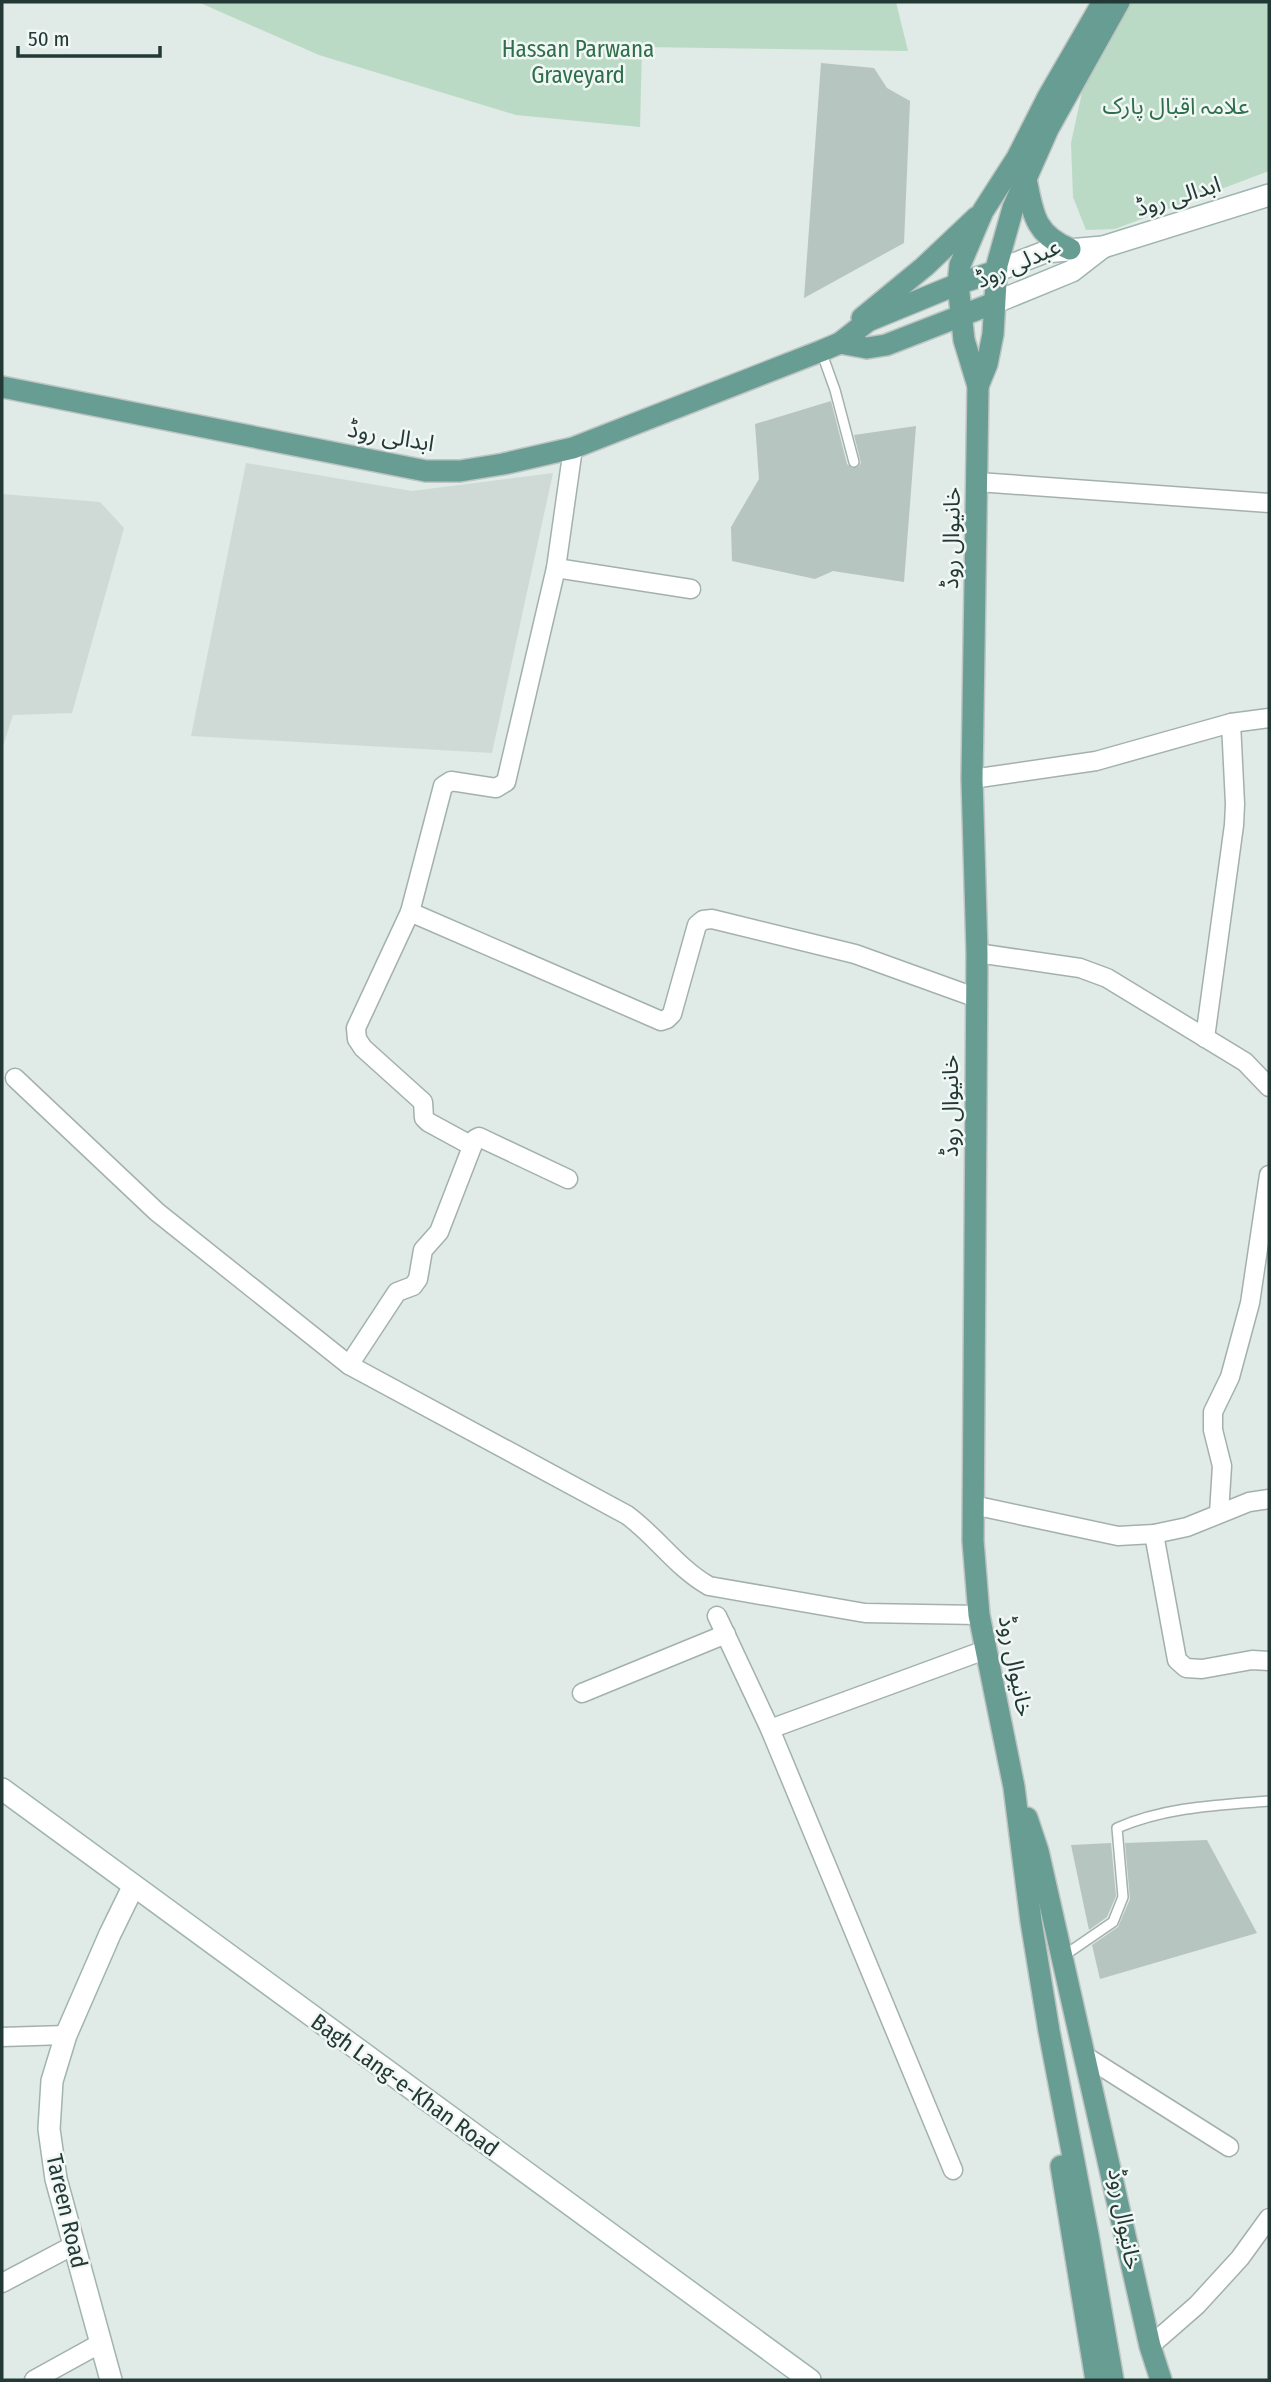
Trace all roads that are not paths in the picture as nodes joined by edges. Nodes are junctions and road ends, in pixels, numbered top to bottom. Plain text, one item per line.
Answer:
1 (1102, 2) edge
2 (1119, 2) edge
3 (1041, 126) junction
4 (1026, 179) junction
5 (1269, 195) edge
6 (983, 211) junction
7 (1103, 247) junction
8 (1070, 249) junction
9 (996, 271) junction
10 (958, 284) junction
11 (994, 303) junction
12 (962, 315) junction
13 (830, 347) junction
14 (978, 386) junction
15 (2, 387) edge
16 (573, 448) junction
17 (853, 462) dead end
18 (978, 482) junction
19 (1269, 503) edge
20 (556, 568) junction
21 (691, 589) dead end
22 (1269, 718) edge
23 (1231, 723) junction
24 (972, 779) junction
25 (410, 912) junction
26 (977, 953) junction
27 (976, 998) junction
28 (1205, 1038) junction
29 (15, 1078) dead end
30 (1268, 1081) edge
31 (472, 1146) junction
32 (1269, 1174) edge
33 (568, 1179) dead end
34 (349, 1365) junction
35 (1269, 1499) edge
36 (973, 1505) junction
37 (1219, 1513) junction
38 (1154, 1534) junction
39 (979, 1615) junction
40 (717, 1616) dead end
41 (726, 1634) junction
42 (985, 1650) junction
43 (1269, 1661) edge
44 (582, 1693) dead end
45 (770, 1729) junction
46 (1014, 1787) junction
47 (2, 1789) edge
48 (1269, 1801) edge
49 (1018, 1821) junction
50 (133, 1887) junction
51 (1061, 1958) junction
52 (1056, 2030) junction
53 (66, 2035) junction
54 (2, 2037) edge
55 (1085, 2056) junction
56 (1229, 2147) dead end
57 (953, 2170) dead end
58 (1269, 2218) edge
59 (74, 2245) junction
60 (2, 2283) edge
61 (101, 2343) junction
62 (1150, 2346) junction
63 (34, 2380) edge
64 (111, 2380) edge
65 (810, 2380) edge
66 (1096, 2380) edge
67 (1114, 2380) edge
68 (1127, 2380) edge
69 (1148, 2380) edge
70 (1161, 2380) edge

1 - 3 main road
2 - 3 main road
3 - 4 main road, خانیوال روڈ
3 - 6 main road
4 - 8 main road
4 - 9 main road, خانیوال روڈ
5 - 7 street, ابدالی روڈ
6 - 10 main road
6 - 13 main road
7 - 8 street, عبدلی روڈ
7 - 11 street, عبدلی روڈ
8 - 9 street, عبدلی روڈ
9 - 10 main road, عبدلی روڈ
9 - 11 main road, خانیوال روڈ
10 - 12 main road, خانیوال روڈ
10 - 13 main road, عبدلی روڈ
11 - 12 main road, عبدلی روڈ
11 - 14 main road, خانیوال روڈ
12 - 13 main road, عبدلی روڈ
12 - 14 main road, خانیوال روڈ
13 - 16 main road, ابدالی روڈ
13 - 17 lane
14 - 18 main road, خانیوال روڈ
15 - 16 main road, ابدالی روڈ
16 - 20 street
18 - 19 street
18 - 24 main road, خانیوال روڈ
20 - 21 street
20 - 25 street
22 - 23 street
23 - 24 street
23 - 28 street
24 - 26 main road, خانیوال روڈ
25 - 27 street
25 - 31 street
26 - 27 main road, خانیوال روڈ
26 - 28 street
27 - 36 main road, خانیوال روڈ
28 - 30 street
29 - 34 street
31 - 33 street
31 - 34 street
32 - 37 street
34 - 39 street
35 - 37 street
36 - 38 street
36 - 39 main road, خانیوال روڈ
37 - 38 street
38 - 43 street
39 - 42 main road, خانیوال روڈ
40 - 41 street
41 - 44 street
41 - 45 street
42 - 45 street
42 - 46 main road, خانیوال روڈ
45 - 57 street
46 - 49 main road, خانیوال روڈ
46 - 51 main road
47 - 50 street, Bagh Lang-e-Khan Road
48 - 51 lane
49 - 52 main road, خانیوال روڈ
49 - 66 main road
50 - 53 street, Tareen Road
50 - 65 street, Bagh Lang-e-Khan Road
51 - 55 main road
52 - 67 main road, خانیوال روڈ
52 - 68 main road, خانیوال روڈ
53 - 54 street
53 - 59 street, Tareen Road
55 - 56 street
55 - 62 main road
58 - 62 street
59 - 60 street
59 - 61 street, Tareen Road
61 - 63 street
61 - 64 street, Tareen Road
62 - 69 main road
62 - 70 main road

